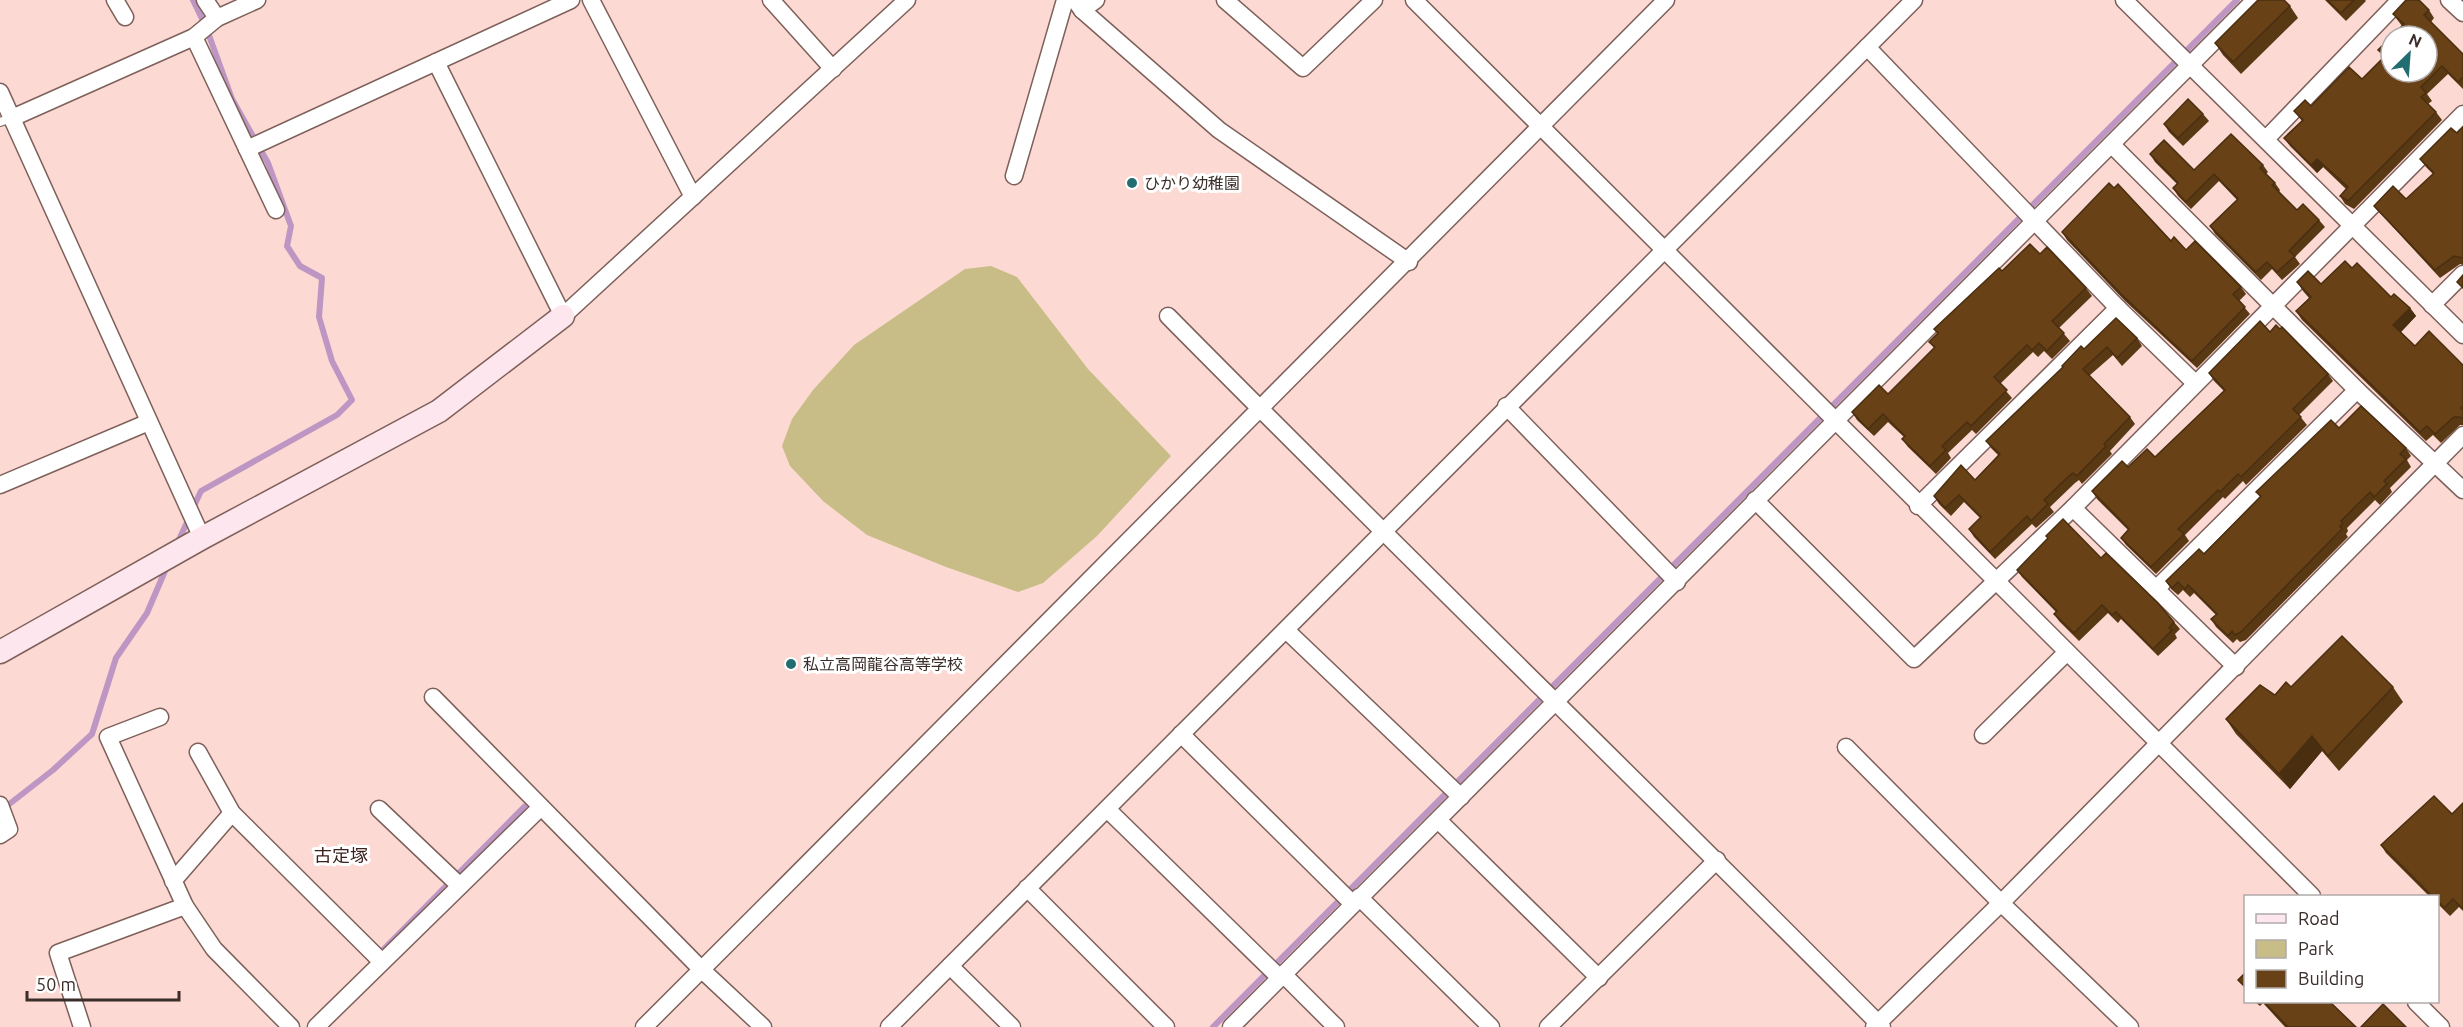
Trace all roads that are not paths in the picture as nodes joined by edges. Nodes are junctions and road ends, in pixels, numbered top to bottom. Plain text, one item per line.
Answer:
1 (115, 0) edge
2 (205, 0) edge
3 (257, 0) edge
4 (571, 0) edge
5 (591, 0) edge
6 (771, 0) edge
7 (907, 0) edge
8 (1065, 0) edge
9 (1096, 0) edge
10 (1225, 0) edge
11 (1374, 0) edge
12 (1414, 0) edge
13 (1666, 0) edge
14 (1914, 0) edge
15 (2124, 0) edge
16 (2255, 0) edge
17 (2400, 0) edge
18 (2450, 0) edge
19 (1078, 5) edge
20 (2463, 13) edge
21 (125, 17) dead end
22 (217, 18) junction
23 (194, 37) junction
24 (1867, 47) junction
25 (2183, 60) junction
26 (436, 62) junction
27 (833, 69) junction
28 (0, 92) edge
29 (2463, 114) edge
30 (6, 120) edge
31 (1540, 127) junction
32 (2266, 139) junction
33 (2112, 145) junction
34 (247, 148) junction
35 (1014, 176) dead end
36 (693, 198) junction
37 (276, 210) dead end
38 (2028, 213) junction
39 (2352, 226) junction
40 (1663, 249) junction
41 (1409, 262) junction
42 (2463, 274) edge
43 (2273, 304) junction
44 (2432, 305) junction
45 (2118, 308) junction
46 (563, 316) junction
47 (1168, 316) dead end
48 (2463, 335) edge
49 (2195, 383) junction
50 (2357, 390) junction
51 (1506, 406) junction
52 (1259, 408) junction
53 (1828, 415) junction
54 (149, 422) junction
55 (2463, 435) edge
56 (2436, 463) junction
57 (0, 485) edge
58 (2463, 490) edge
59 (1755, 500) junction
60 (1918, 506) junction
61 (2073, 508) junction
62 (1381, 531) junction
63 (202, 538) junction
64 (1671, 575) junction
65 (1996, 583) junction
66 (2156, 589) junction
67 (1286, 630) junction
68 (0, 652) edge
69 (2066, 653) junction
70 (2235, 667) junction
71 (1548, 696) junction
72 (433, 698) dead end
73 (160, 717) dead end
74 (1181, 734) junction
75 (1983, 735) dead end
76 (2159, 742) junction
77 (1846, 747) dead end
78 (198, 752) dead end
79 (1454, 791) junction
80 (0, 805) edge
81 (541, 807) junction
82 (379, 808) dead end
83 (1107, 808) junction
84 (232, 813) junction
85 (1438, 820) junction
86 (0, 835) edge
87 (1717, 860) junction
88 (173, 881) junction
89 (460, 886) junction
90 (1027, 888) junction
91 (2310, 895) edge
92 (1349, 897) junction
93 (2001, 903) junction
94 (185, 906) junction
95 (382, 962) junction
96 (950, 966) junction
97 (702, 969) junction
98 (1276, 973) junction
99 (1599, 978) junction
100 (2417, 1003) edge
101 (1878, 1026) edge
102 (82, 1027) edge
103 (291, 1027) edge
104 (316, 1027) edge
105 (644, 1027) edge
106 (763, 1027) edge
107 (889, 1027) edge
108 (1012, 1027) edge
109 (1166, 1027) edge
110 (1231, 1027) edge
111 (1336, 1027) edge
112 (1491, 1027) edge
113 (1548, 1027) edge
114 (2130, 1027) edge
115 (2441, 1027) edge

1 - 21 street
2 - 22 street
3 - 22 street
4 - 26 street
5 - 36 street
6 - 27 street
7 - 27 street
8 - 35 street
9 - 19 street
10 - 11 street
12 - 31 street
13 - 31 street
14 - 24 street
15 - 25 street
16 - 25 street
17 - 32 street
18 - 20 street
19 - 41 street
22 - 23 street
23 - 30 street
23 - 34 street
24 - 38 street
24 - 40 street
25 - 32 street
25 - 33 street
26 - 34 street
26 - 46 street
27 - 36 street
28 - 30 street
29 - 39 street
30 - 54 street
31 - 40 street
31 - 41 street
32 - 39 street
33 - 38 street
33 - 43 street
34 - 37 street
36 - 46 street
38 - 45 street
38 - 53 street
39 - 43 street
39 - 44 street
40 - 51 street
40 - 53 street
41 - 52 street
42 - 44 street
43 - 49 street
43 - 50 street
44 - 48 street
45 - 49 street
45 - 60 street
46 - 63 street
47 - 52 street
49 - 61 street
50 - 56 street
50 - 66 street
51 - 62 street
51 - 64 street
52 - 62 street
52 - 97 street
53 - 59 street
53 - 60 street
54 - 57 street
54 - 63 street
55 - 56 street
56 - 58 street
56 - 70 street
59 - 64 street
59 - 65 street
60 - 65 street
61 - 65 street
61 - 66 street
62 - 67 street
62 - 71 street
63 - 68 street
64 - 71 street
65 - 69 street
66 - 70 street
67 - 74 street
67 - 79 street
69 - 75 street
69 - 76 street
70 - 76 street
71 - 79 street
71 - 87 street
72 - 81 street
73 - 88 street
74 - 83 street
74 - 92 street
76 - 91 street
76 - 93 street
77 - 93 street
78 - 84 street
79 - 85 street
80 - 86 street
81 - 89 street
81 - 97 street
82 - 89 street
83 - 90 street
83 - 98 street
84 - 88 street
84 - 95 street
85 - 92 street
85 - 99 street
87 - 99 street
87 - 101 street
88 - 94 street
89 - 95 street
90 - 96 street
90 - 109 street
92 - 98 street
92 - 112 street
93 - 101 street
93 - 114 street
94 - 102 street
94 - 103 street
95 - 104 street
96 - 107 street
96 - 108 street
97 - 105 street
97 - 106 street
98 - 110 street
98 - 111 street
99 - 113 street
100 - 115 street

